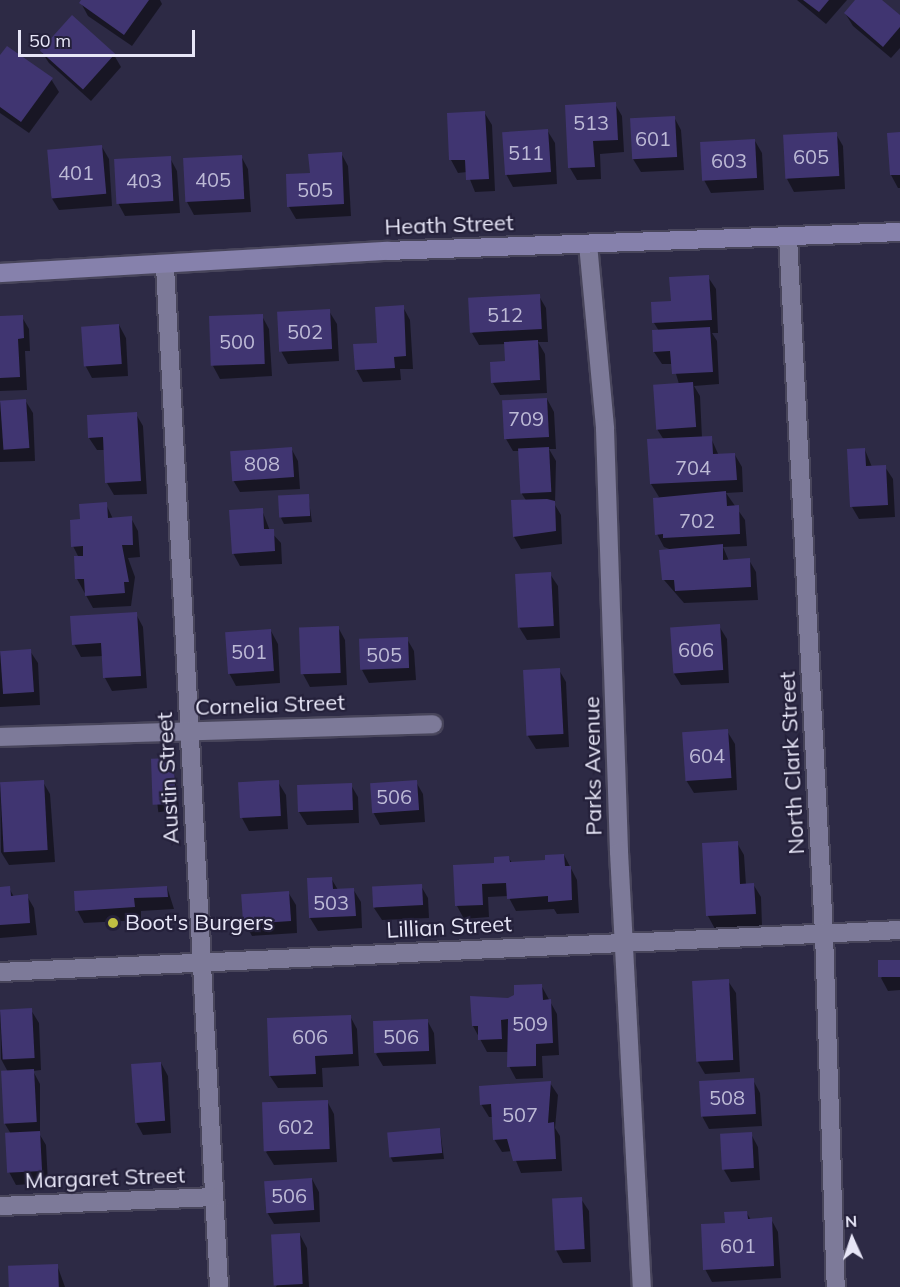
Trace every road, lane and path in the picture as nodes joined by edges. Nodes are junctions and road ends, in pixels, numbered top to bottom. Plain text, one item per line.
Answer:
1 (900, 232) edge
2 (788, 237) junction
3 (588, 243) junction
4 (165, 266) junction
5 (0, 273) edge
6 (433, 724) dead end
7 (190, 732) junction
8 (0, 737) edge
9 (900, 930) edge
10 (824, 933) junction
11 (624, 943) junction
12 (200, 962) junction
13 (0, 972) edge
14 (213, 1197) junction
15 (0, 1206) edge
16 (219, 1287) edge
17 (642, 1287) edge
18 (836, 1287) edge

1 - 2 street, Heath Street
2 - 3 street, Heath Street
2 - 10 street, North Clark Street
3 - 4 street, Heath Street
3 - 11 street, Parks Avenue
4 - 5 street, Heath Street
4 - 7 street, Austin Street
6 - 7 street, Cornelia Street
7 - 8 street, Cornelia Street
7 - 12 street, Austin Street
9 - 10 street, Lillian Street
10 - 11 street, Lillian Street
10 - 18 street, North Clark Street
11 - 12 street, Lillian Street
11 - 17 street, Parks Avenue
12 - 13 street, Lillian Street
12 - 14 street, Austin Street
14 - 15 street, Margaret Street
14 - 16 street, Austin Street

